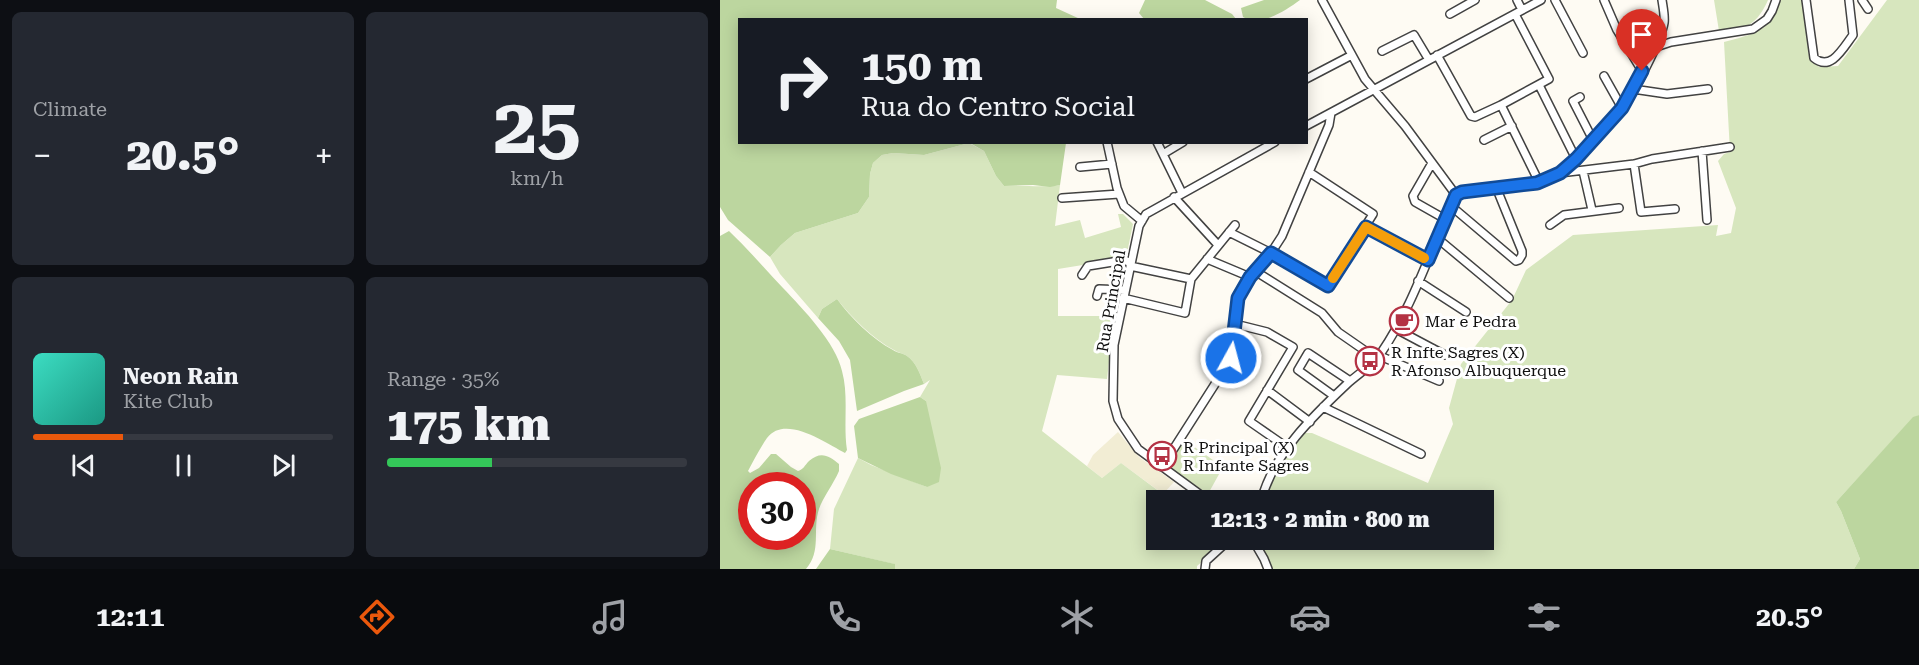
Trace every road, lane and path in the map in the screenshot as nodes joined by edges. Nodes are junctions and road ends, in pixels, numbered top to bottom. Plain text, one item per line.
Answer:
1 (1322, 0) edge
2 (1475, 0) edge
3 (1516, 0) edge
4 (1541, 0) edge
5 (1554, 0) edge
6 (1604, 0) edge
7 (1662, 0) edge
8 (1776, 0) edge
9 (1806, 0) edge
10 (1849, 0) edge
11 (1862, 0) edge
12 (1868, 9) dead end
13 (1518, 12) junction
14 (1450, 14) dead end
15 (1662, 30) junction
16 (1671, 42) junction
17 (1656, 47) junction
18 (1382, 51) dead end
19 (1583, 52) dead end
20 (1352, 55) junction
21 (1437, 55) junction
22 (1429, 60) junction
23 (1642, 71) junction
24 (1604, 76) dead end
25 (1308, 78) edge
26 (1365, 79) junction
27 (1539, 85) junction
28 (1633, 89) junction
29 (1708, 89) dead end
30 (1374, 90) junction
31 (1580, 97) dead end
32 (1360, 98) junction
33 (1501, 105) junction
34 (1622, 108) junction
35 (1331, 113) junction
36 (1308, 125) edge
37 (1512, 126) junction
38 (1484, 140) dead end
39 (1593, 140) junction
40 (1108, 144) edge
41 (1158, 144) edge
42 (1180, 144) edge
43 (1271, 144) edge
44 (1730, 147) dead end
45 (1702, 152) junction
46 (1163, 154) junction
47 (1576, 159) junction
48 (1432, 163) junction
49 (1112, 164) junction
50 (1634, 164) junction
51 (1080, 167) dead end
52 (1583, 171) junction
53 (1309, 172) junction
54 (1560, 173) junction
55 (1539, 182) junction
56 (1496, 187) junction
57 (1182, 193) junction
58 (1119, 194) junction
59 (1456, 195) junction
60 (1174, 197) junction
61 (1062, 198) dead end
62 (1451, 206) junction
63 (1619, 208) dead end
64 (1675, 209) dead end
65 (1592, 210) junction
66 (1445, 219) junction
67 (1707, 220) dead end
68 (1142, 221) junction
69 (1235, 225) dead end
70 (1550, 225) dead end
71 (1366, 227) junction
72 (1229, 232) junction
73 (1437, 238) junction
74 (1218, 245) junction
75 (1271, 253) junction
76 (1207, 259) junction
77 (1428, 260) junction
78 (1130, 264) junction
79 (1253, 274) junction
80 (1082, 275) dead end
81 (1191, 279) junction
82 (1418, 280) junction
83 (1124, 294) junction
84 (1096, 296) dead end
85 (1509, 298) dead end
86 (1466, 312) dead end
87 (1235, 324) junction
88 (1396, 329) junction
89 (1444, 355) dead end
90 (1378, 357) junction
91 (1350, 381) junction
92 (1439, 381) dead end
93 (1267, 390) junction
94 (1334, 396) junction
95 (1323, 407) junction
96 (1310, 422) junction
97 (1288, 448) junction
98 (1421, 454) dead end
99 (1162, 467) junction
100 (1194, 490) edge
101 (1264, 490) edge
102 (1218, 550) edge
103 (1258, 550) edge
104 (1205, 569) edge
105 (1268, 569) edge

1 - 20 street
2 - 14 street
3 - 13 street
4 - 13 street
5 - 19 street
6 - 23 street
7 - 15 street
8 - 16 street
9 - 10 street
11 - 12 street
13 - 21 street
13 - 27 street
15 - 16 street
15 - 17 street
16 - 17 street
17 - 23 street
18 - 22 street
20 - 25 street
20 - 26 street
21 - 22 street
21 - 33 street
22 - 30 street
23 - 28 street
24 - 34 street
26 - 30 street
26 - 32 street
27 - 33 street
27 - 47 street
28 - 29 street
28 - 34 street
30 - 32 street
30 - 48 street
31 - 39 street
32 - 35 street
33 - 37 street
34 - 39 street
35 - 36 street
35 - 53 street
37 - 38 street
37 - 55 street
39 - 47 street
40 - 49 street
41 - 46 street
42 - 46 street
43 - 57 street
44 - 45 street
45 - 50 street
45 - 67 street
46 - 57 street
47 - 54 street
48 - 59 street
48 - 66 street
49 - 51 street
49 - 58 street
50 - 52 street
50 - 64 street
52 - 54 street
52 - 65 street
53 - 71 street
53 - 75 street
54 - 55 street
55 - 56 street
56 - 59 street
56 - 62 street
57 - 60 street
58 - 61 street
58 - 68 street
59 - 62 street
60 - 68 street
60 - 74 street
62 - 66 street
63 - 65 street
65 - 70 street
66 - 73 street
68 - 78 street, Rua Principal
69 - 72 street
71 - 75 street
71 - 77 street
72 - 74 street
72 - 75 street
73 - 77 street
73 - 85 street
74 - 76 street
75 - 79 street
76 - 79 street
76 - 81 street
77 - 82 street
78 - 80 street
78 - 81 street
78 - 83 street, Rua Principal
79 - 87 street
79 - 90 street
81 - 83 street
82 - 86 street
82 - 88 street
83 - 84 street
83 - 99 street, Rua Principal
87 - 93 street
87 - 99 street
88 - 89 street
88 - 90 street
90 - 91 street
90 - 92 street
91 - 94 street
91 - 94 street
93 - 96 street
93 - 97 street
94 - 95 street
95 - 96 street
95 - 98 street
96 - 97 street
97 - 101 street
99 - 100 street, Rua Principal
102 - 104 street
103 - 105 street

